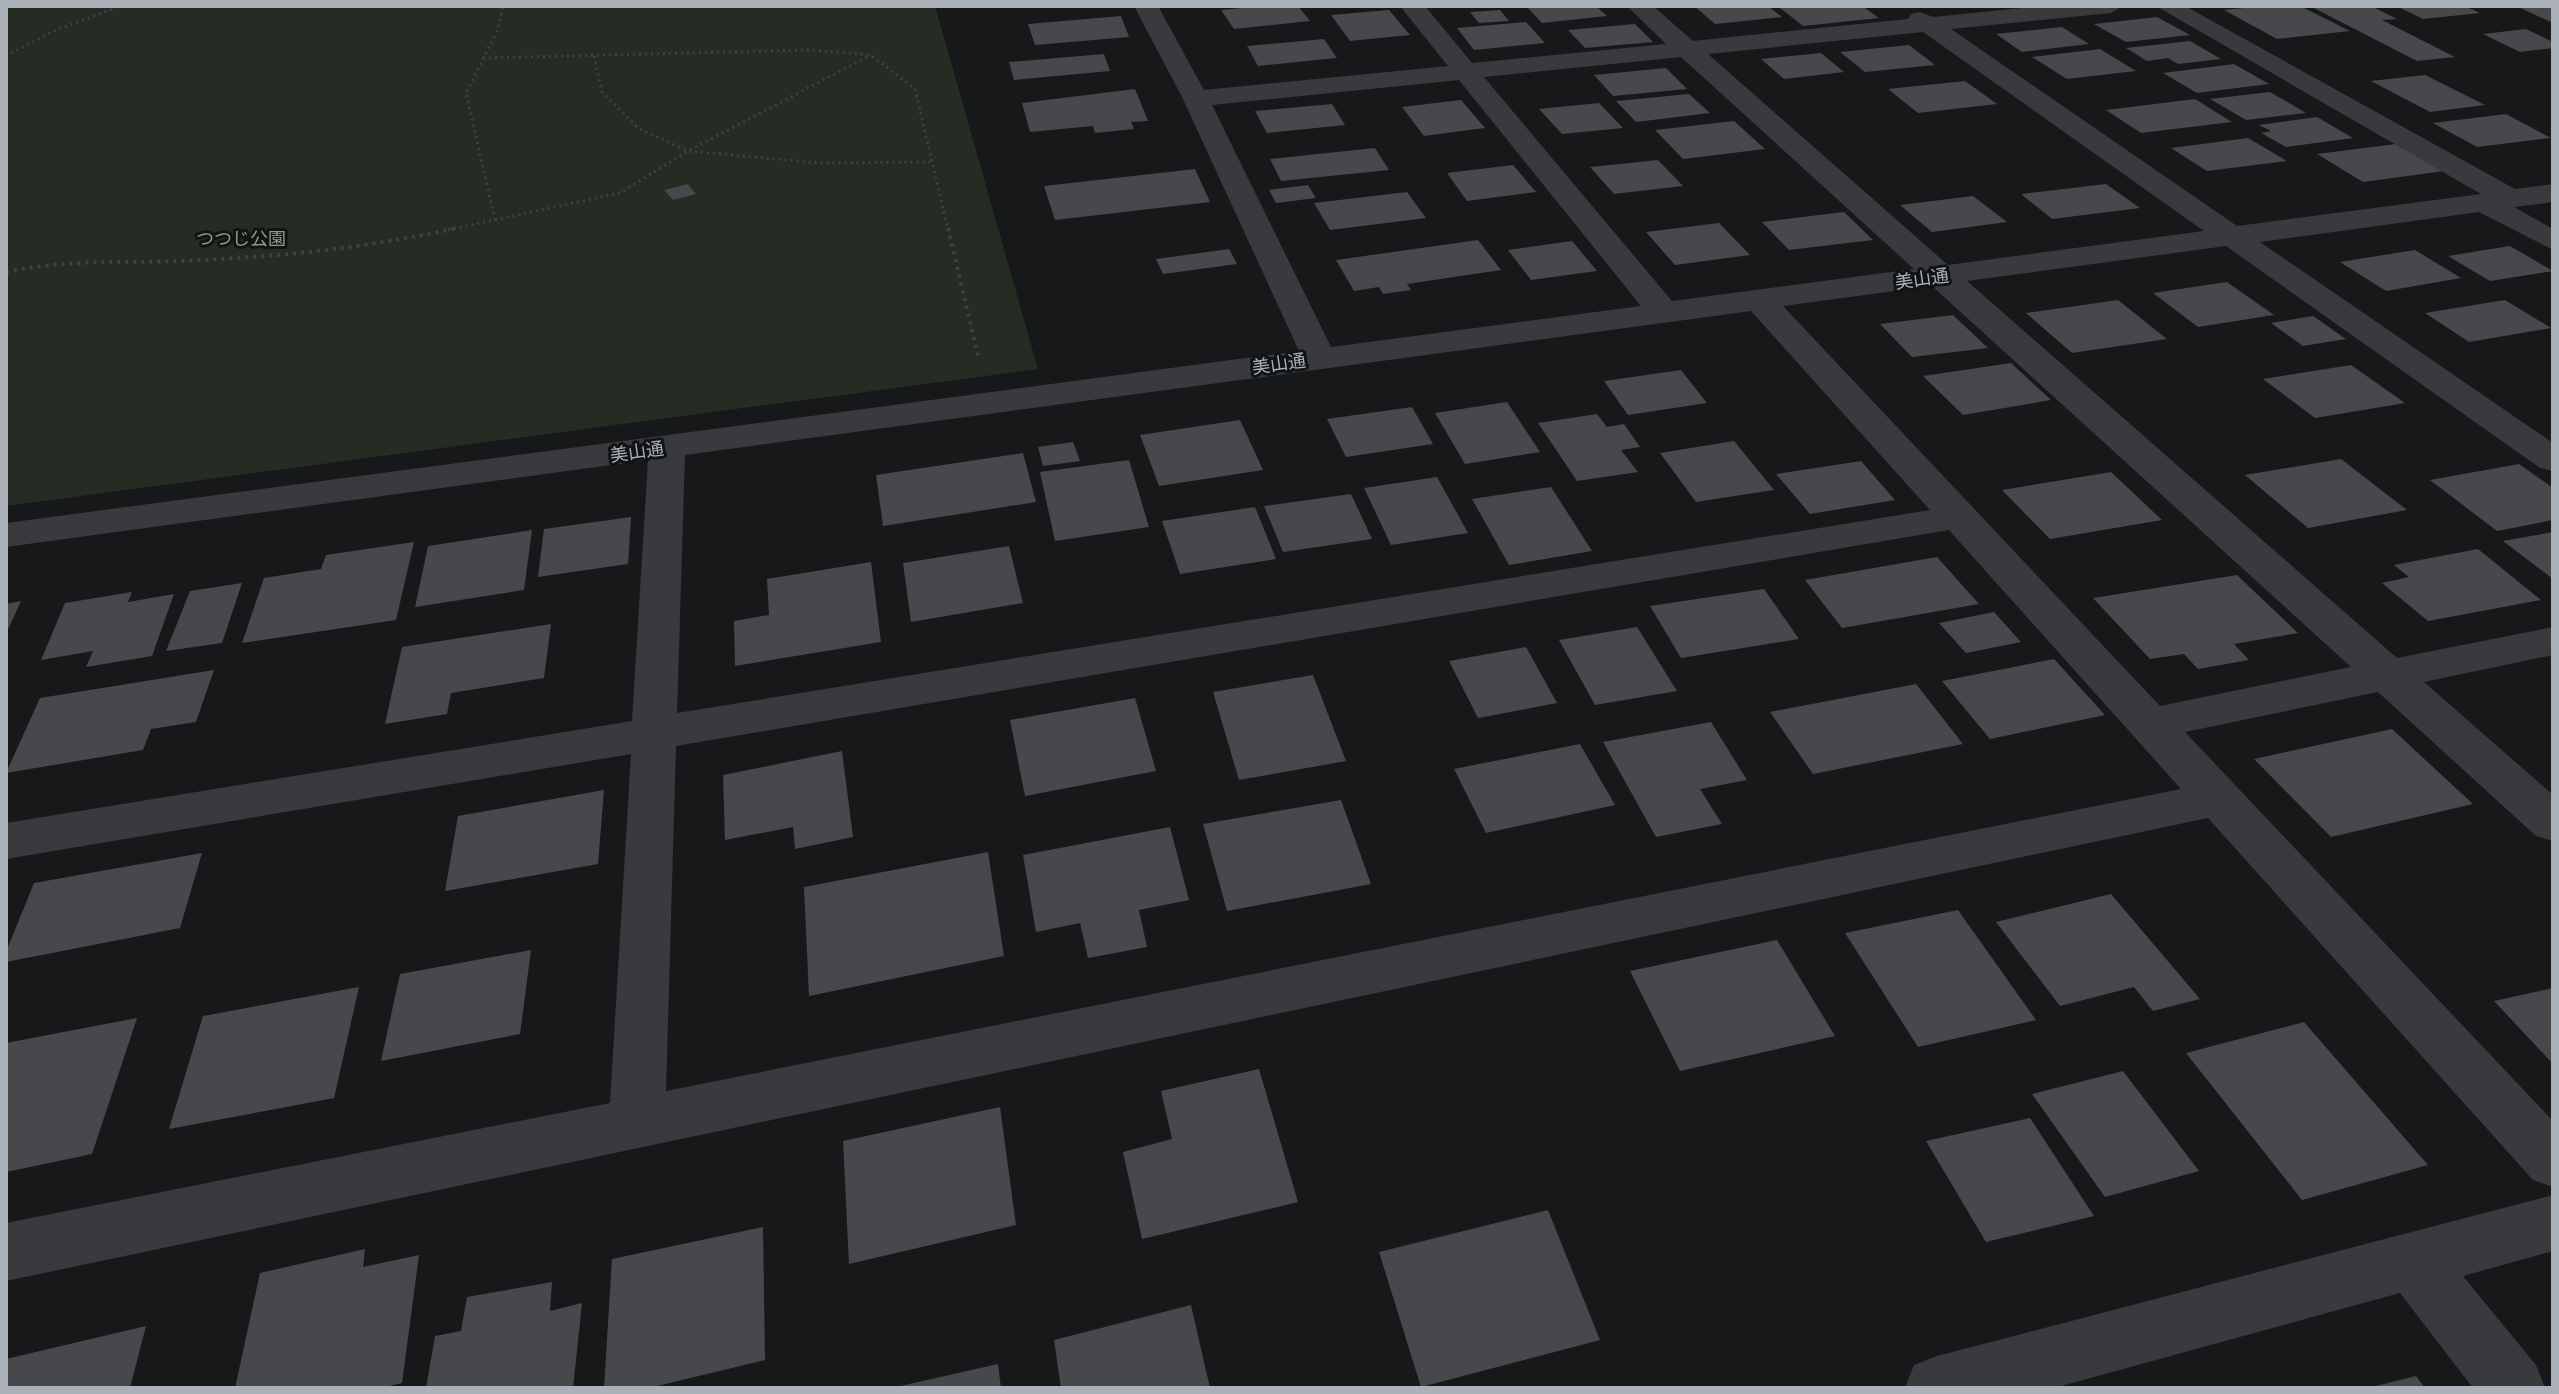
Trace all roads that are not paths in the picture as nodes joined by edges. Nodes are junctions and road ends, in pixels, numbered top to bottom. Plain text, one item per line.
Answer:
1 (1146, 6) edge
2 (1412, 6) edge
3 (1639, 6) edge
4 (1901, 6) edge
5 (2111, 6) edge
6 (2168, 6) edge
7 (1930, 26) junction
8 (1688, 50) junction
9 (1463, 72) junction
10 (1196, 99) junction
11 (2553, 193) edge
12 (2498, 201) junction
13 (2232, 238) junction
14 (2553, 241) edge
15 (1938, 277) junction
16 (1760, 301) junction
17 (1664, 313) junction
18 (1320, 359) junction
19 (667, 448) junction
20 (2553, 460) edge
21 (1957, 517) junction
22 (6, 535) edge
23 (2553, 641) edge
24 (2385, 675) junction
25 (2148, 724) junction
26 (653, 732) junction
27 (2216, 799) junction
28 (2553, 823) edge
29 (6, 841) edge
30 (637, 1120) junction
31 (2553, 1161) edge
32 (2553, 1223) edge
33 (6, 1252) edge
34 (2411, 1259) junction
35 (1937, 1388) edge
36 (2513, 1388) edge

1 - 10 street
2 - 9 street
3 - 8 street
4 - 7 street
5 - 7 street
6 - 12 street
7 - 8 street
7 - 13 street
8 - 9 street
8 - 15 street
9 - 10 street
9 - 17 street
10 - 18 street
11 - 12 street, 美山通
12 - 13 street, 美山通
12 - 14 street
13 - 15 street, 美山通
13 - 20 street
15 - 16 street, 美山通
15 - 24 street
16 - 17 street, 美山通
16 - 21 street
17 - 18 street, 美山通
18 - 19 street, 美山通
19 - 22 street, 美山通
19 - 26 street
21 - 25 street
21 - 26 street
23 - 24 street
24 - 25 street
24 - 28 street
25 - 27 street
26 - 29 street
26 - 30 street
27 - 30 street
27 - 31 street
30 - 33 street
32 - 34 street
34 - 35 street
34 - 36 street

